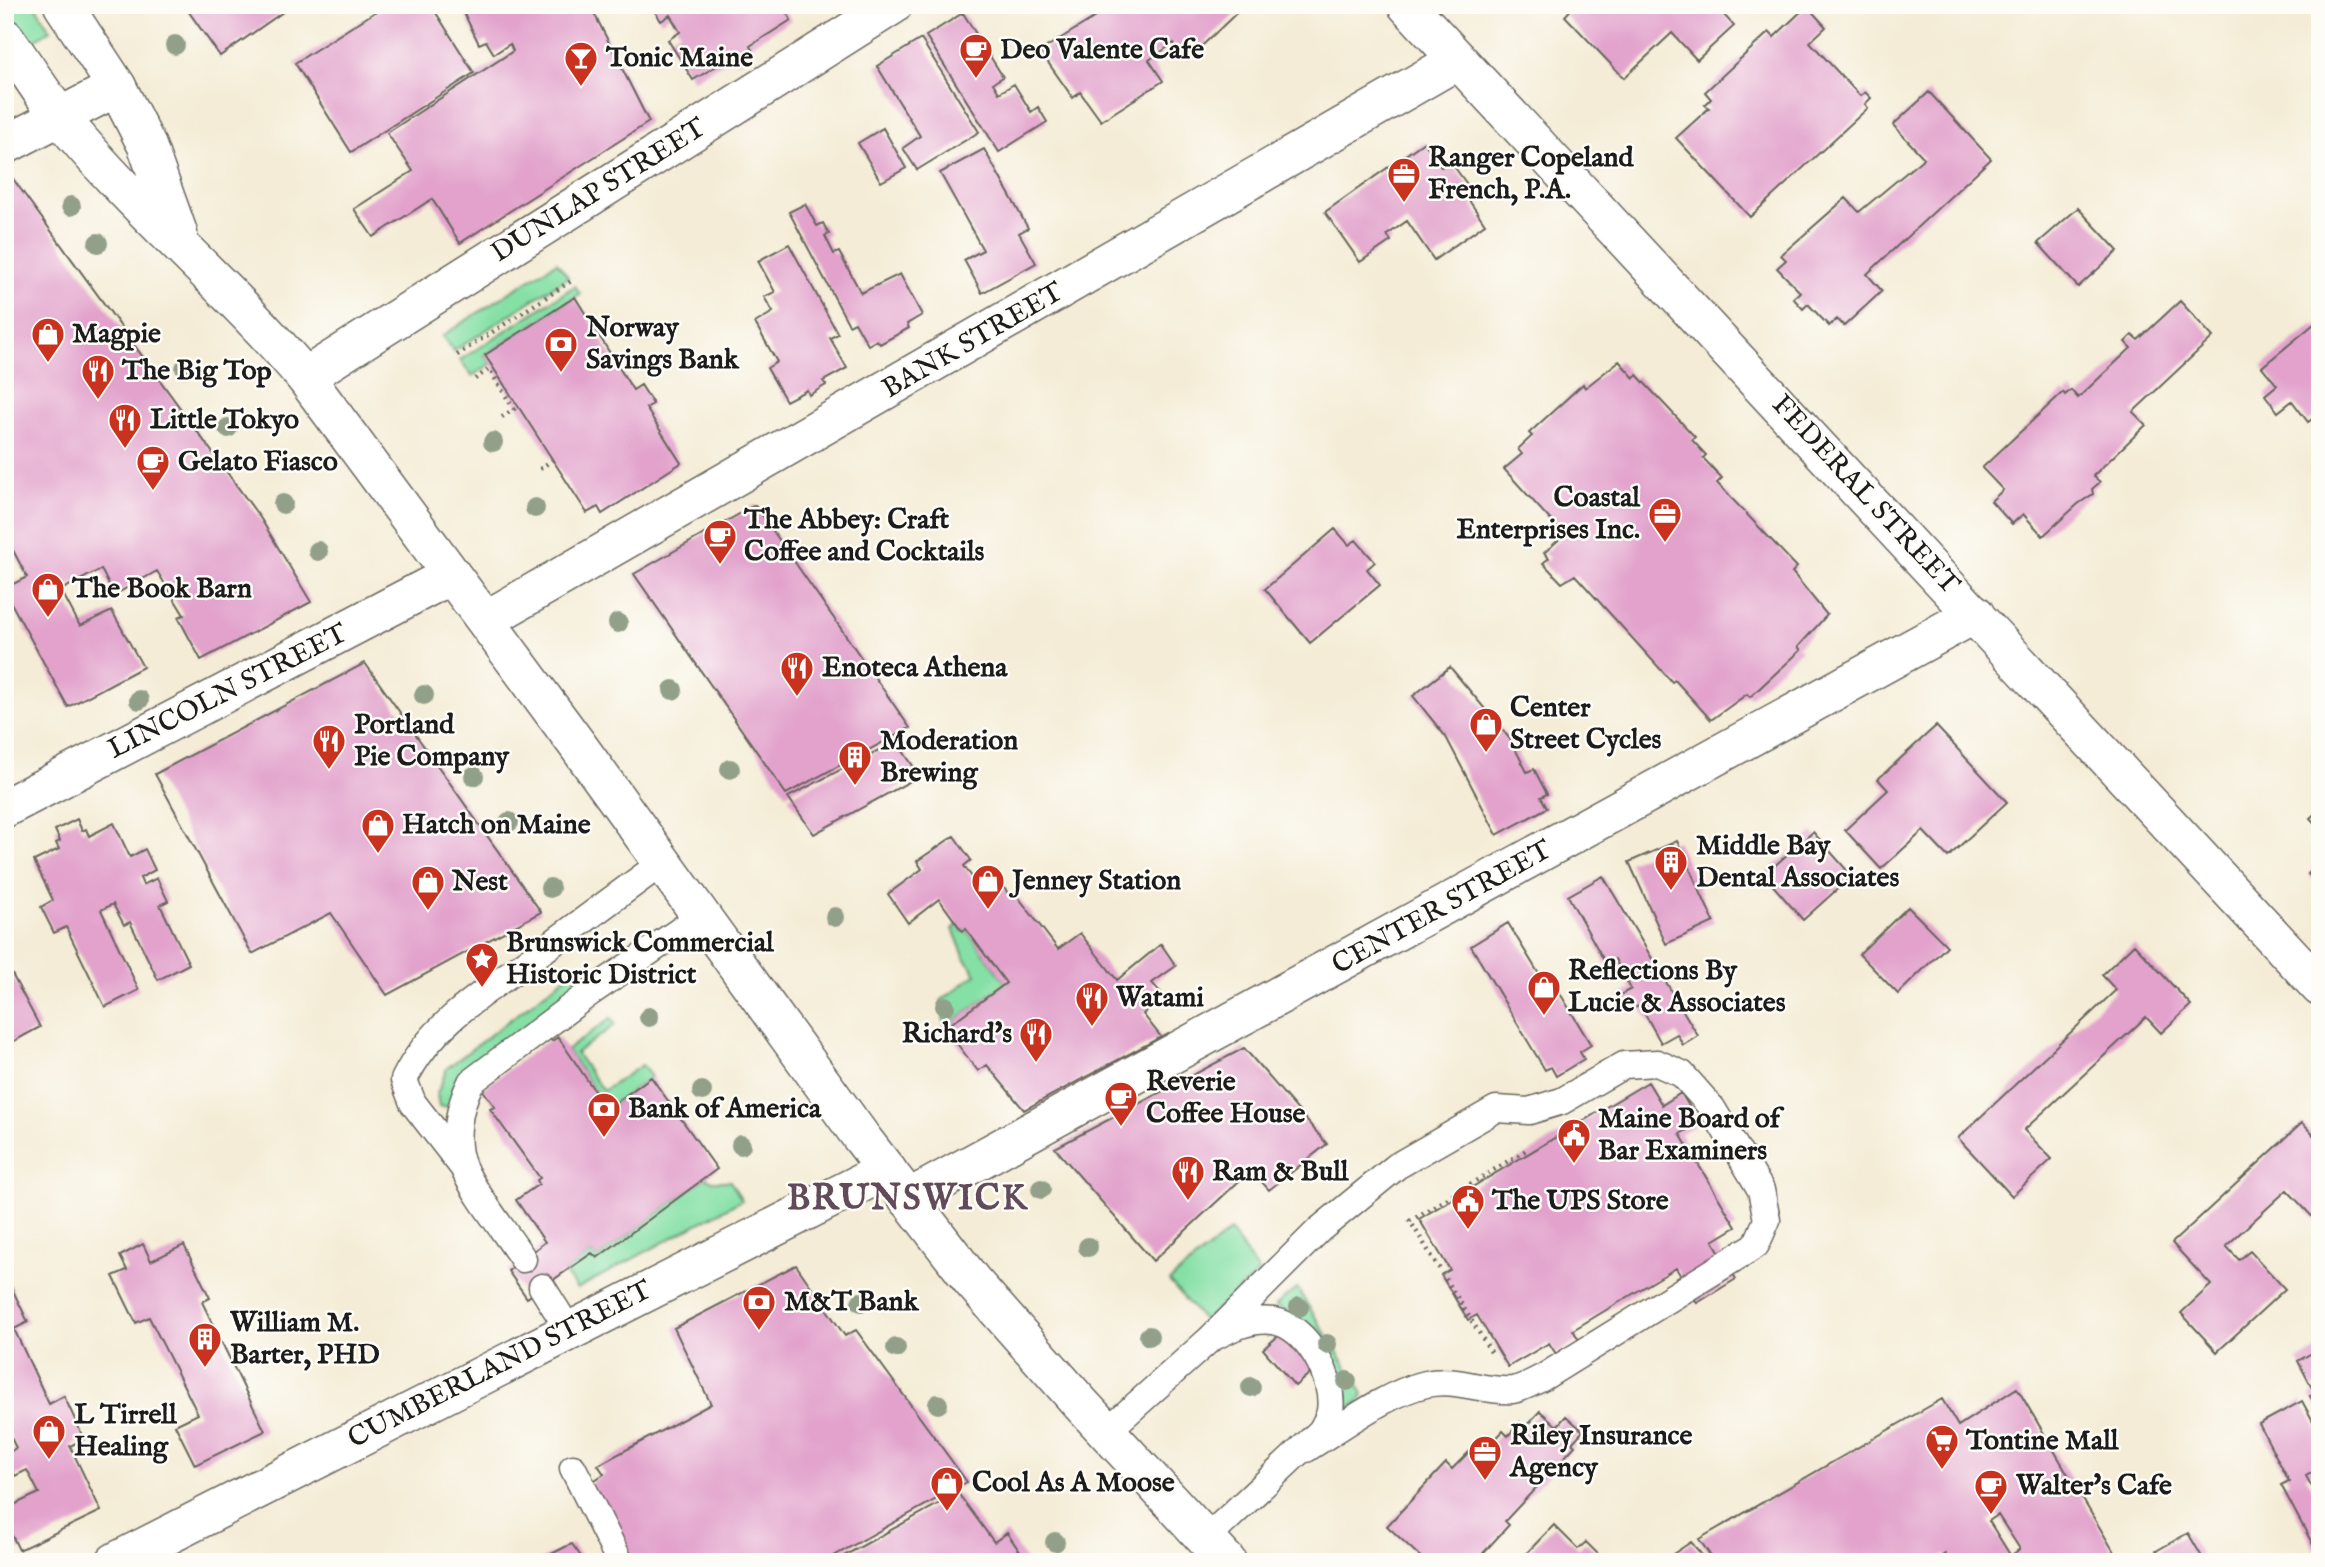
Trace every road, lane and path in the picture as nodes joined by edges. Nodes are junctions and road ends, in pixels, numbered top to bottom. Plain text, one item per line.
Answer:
1 (63, 5) edge
2 (893, 5) edge
3 (1407, 5) edge
4 (5, 38) edge
5 (1458, 60) junction
6 (117, 87) junction
7 (60, 116) junction
8 (5, 145) edge
9 (183, 246) junction
10 (571, 281) dead end
11 (457, 355) dead end
12 (305, 377) junction
13 (475, 379) dead end
14 (502, 417) dead end
15 (552, 460) dead end
16 (540, 469) dead end
17 (451, 575) junction
18 (1975, 614) junction
19 (486, 620) junction
20 (5, 808) edge
21 (663, 862) junction
22 (701, 916) junction
23 (2320, 987) edge
24 (1531, 1146) dead end
25 (462, 1166) junction
26 (897, 1184) junction
27 (523, 1259) dead end
28 (542, 1287) dead end
29 (569, 1330) junction
30 (1210, 1339) junction
31 (1498, 1363) dead end
32 (1106, 1432) junction
33 (1306, 1448) junction
34 (573, 1468) dead end
35 (1217, 1551) edge
36 (115, 1562) edge
37 (620, 1562) edge

1 - 6 street
2 - 12 street, DUNLAP STREET
3 - 5 street, FEDERAL STREET
4 - 7 street
5 - 18 street, FEDERAL STREET
5 - 19 street, BANK STREET
6 - 7 street
6 - 9 street
7 - 8 street
7 - 9 street
9 - 12 street
10 - 11 path
12 - 17 street
13 - 14 path
15 - 16 path
17 - 19 street
17 - 20 street, LINCOLN STREET
18 - 23 street, FEDERAL STREET
18 - 26 street, CENTER STREET
19 - 21 street
21 - 22 street
21 - 25 lane
22 - 25 lane
22 - 26 street
24 - 31 path
25 - 27 lane
26 - 29 street, CUMBERLAND STREET
26 - 32 street
28 - 29 lane
29 - 36 street, CUMBERLAND STREET
30 - 32 lane
30 - 33 lane
30 - 33 lane
32 - 35 street
33 - 35 lane
34 - 37 lane

